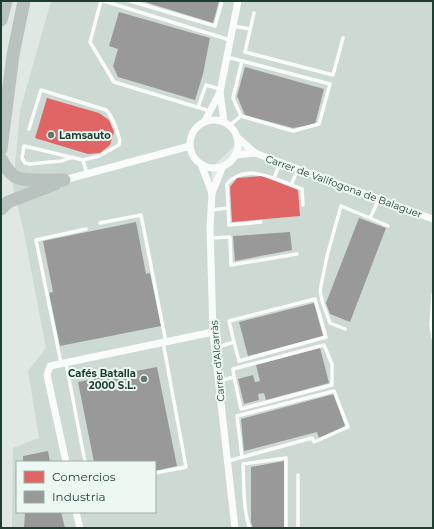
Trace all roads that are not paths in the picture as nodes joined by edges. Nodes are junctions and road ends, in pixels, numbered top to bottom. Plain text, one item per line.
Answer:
1 (6, 1) edge
2 (23, 1) edge
3 (101, 1) edge
4 (104, 1) edge
5 (130, 1) edge
6 (222, 1) edge
7 (238, 1) edge
8 (254, 13) dead end
9 (1, 20) edge
10 (233, 26) junction
11 (250, 29) junction
12 (343, 38) dead end
13 (230, 40) junction
14 (227, 57) junction
15 (242, 61) junction
16 (1, 89) edge
17 (220, 91) junction
18 (198, 107) junction
19 (210, 111) junction
20 (241, 116) junction
21 (205, 122) junction
22 (227, 124) junction
23 (29, 129) dead end
24 (237, 137) junction
25 (190, 146) junction
26 (1, 149) edge
27 (255, 153) junction
28 (235, 155) junction
29 (73, 157) junction
30 (1, 159) edge
31 (83, 160) junction
32 (280, 162) junction
33 (201, 164) junction
34 (223, 166) junction
35 (298, 169) junction
36 (87, 174) junction
37 (274, 178) junction
38 (64, 180) junction
39 (291, 185) junction
40 (212, 193) junction
41 (379, 199) junction
42 (303, 205) dead end
43 (228, 208) junction
44 (1, 209) edge
45 (211, 210) junction
46 (370, 218) junction
47 (433, 219) edge
48 (261, 222) dead end
49 (100, 223) dead end
50 (388, 226) dead end
51 (86, 229) dead end
52 (211, 238) junction
53 (298, 254) dead end
54 (433, 294) edge
55 (432, 309) edge
56 (345, 329) dead end
57 (213, 332) junction
58 (433, 338) edge
59 (165, 342) junction
60 (234, 342) junction
61 (215, 348) junction
62 (63, 363) junction
63 (234, 377) junction
64 (219, 381) junction
65 (242, 457) junction
66 (66, 461) edge
67 (85, 461) edge
68 (228, 461) junction
69 (156, 473) edge
70 (298, 475) dead end
71 (76, 513) edge
72 (80, 528) edge
73 (235, 528) edge
74 (250, 528) edge
75 (286, 528) edge
76 (298, 528) edge

1 - 9 highway
2 - 16 highway
2 - 26 highway
3 - 18 lane
4 - 13 lane
5 - 6 lane
7 - 10 street
8 - 11 lane
10 - 11 lane
10 - 13 street
11 - 12 lane
13 - 14 street
14 - 15 lane
14 - 17 street
15 - 20 lane
15 - 20 lane
17 - 18 lane
17 - 19 street
17 - 22 street
18 - 19 lane
19 - 21 street
20 - 22 lane
21 - 22 street
21 - 25 street
22 - 24 street
23 - 31 lane
24 - 27 street
24 - 28 street
25 - 33 street
25 - 36 street
27 - 28 street
27 - 32 street, Carrer de Vallfogona de Balaguer
28 - 34 street
29 - 29 lane
29 - 31 lane
30 - 38 highway
31 - 36 lane
32 - 35 street, Carrer de Vallfogona de Balaguer
32 - 37 lane
33 - 34 street
33 - 40 street, Carrer d'Alcarràs
34 - 40 street, Carrer d'Alcarràs
35 - 39 lane
35 - 41 street, Carrer de Vallfogona de Balaguer
36 - 38 street
37 - 39 lane
37 - 43 lane
38 - 44 highway
39 - 42 lane
40 - 45 street, Carrer d'Alcarràs
41 - 46 lane
41 - 47 street, Carrer de Vallfogona de Balaguer
43 - 45 lane
43 - 48 lane
45 - 52 street, Carrer d'Alcarràs
46 - 50 lane
46 - 56 lane
49 - 59 lane
51 - 62 lane
52 - 53 lane
52 - 57 street, Carrer d'Alcarràs
54 - 55 lane
55 - 58 lane
57 - 59 street
57 - 61 street, Carrer d'Alcarràs
59 - 62 street
59 - 69 lane
60 - 60 lane
60 - 61 lane
61 - 64 street, Carrer d'Alcarràs
62 - 66 street
62 - 67 lane
63 - 63 lane
63 - 64 lane
64 - 68 street, Carrer d'Alcarràs
65 - 65 lane
65 - 68 lane
68 - 73 street, Carrer d'Alcarràs
70 - 76 lane
71 - 72 street
74 - 75 lane

